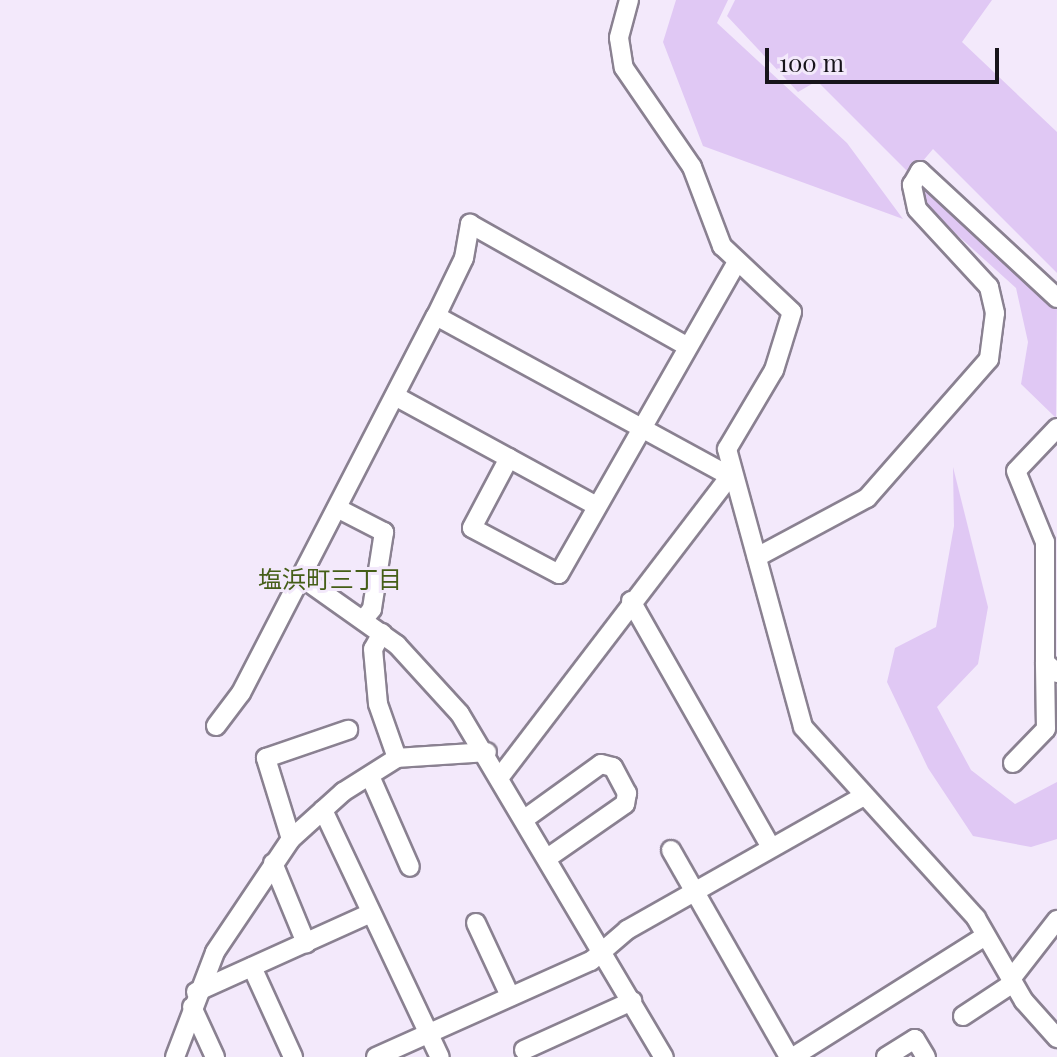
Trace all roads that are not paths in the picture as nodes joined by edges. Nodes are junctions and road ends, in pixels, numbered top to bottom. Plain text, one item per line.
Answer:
1 (629, 0) edge
2 (737, 262) junction
3 (1057, 298) edge
4 (436, 316) junction
5 (688, 347) junction
6 (395, 396) junction
7 (1057, 428) edge
8 (641, 429) junction
9 (509, 458) junction
10 (730, 476) junction
11 (597, 506) junction
12 (337, 508) junction
13 (1051, 547) edge
14 (757, 557) junction
15 (301, 577) junction
16 (631, 601) junction
17 (364, 619) junction
18 (382, 633) junction
19 (1051, 668) edge
20 (216, 726) dead end
21 (348, 730) dead end
22 (487, 752) junction
23 (397, 758) junction
24 (1013, 763) dead end
25 (501, 775) junction
26 (370, 776) junction
27 (862, 797) junction
28 (323, 810) junction
29 (526, 818) junction
30 (291, 839) junction
31 (771, 847) junction
32 (671, 850) dead end
33 (549, 857) junction
34 (273, 863) junction
35 (410, 867) dead end
36 (695, 892) junction
37 (371, 913) junction
38 (1057, 920) edge
39 (476, 923) dead end
40 (985, 936) junction
41 (306, 943) junction
42 (604, 951) junction
43 (252, 967) junction
44 (1012, 981) junction
45 (510, 996) junction
46 (194, 999) junction
47 (632, 1001) junction
48 (963, 1016) dead end
49 (428, 1033) junction
50 (1057, 1038) edge
51 (524, 1050) dead end
52 (383, 1055) edge
53 (175, 1057) edge
54 (215, 1057) edge
55 (293, 1057) edge
56 (440, 1057) edge
57 (664, 1057) edge
58 (791, 1057) edge
59 (886, 1057) edge
60 (926, 1057) edge

1 - 2 street
2 - 5 street
2 - 10 street
3 - 14 street
4 - 5 street
4 - 6 street
4 - 8 street
5 - 8 street
6 - 9 street
6 - 12 street
7 - 13 street
8 - 10 street
8 - 11 street
9 - 11 street
9 - 11 street
10 - 14 street
10 - 16 street
12 - 15 street
12 - 17 street
13 - 19 street
14 - 27 street
15 - 17 street
15 - 20 street
16 - 25 street
16 - 31 street
17 - 18 street
18 - 22 street
18 - 23 street
19 - 24 street
21 - 30 street
22 - 23 street
22 - 25 street
23 - 26 street
25 - 29 street
26 - 28 street
26 - 35 street
27 - 31 street
27 - 40 street
28 - 30 street
28 - 37 street
29 - 33 street
29 - 33 street
30 - 34 street
31 - 36 street
32 - 36 street
33 - 42 street
34 - 41 street
34 - 46 street
36 - 42 street
36 - 58 street
37 - 41 street
37 - 49 street
38 - 44 street
39 - 45 street
40 - 44 street
40 - 58 street
41 - 43 street
42 - 45 street
42 - 47 street
43 - 46 street
43 - 55 street
44 - 48 street
44 - 50 street
45 - 49 street
46 - 53 street
46 - 54 street
47 - 51 street
47 - 57 street
49 - 52 street
49 - 56 street
59 - 60 street

